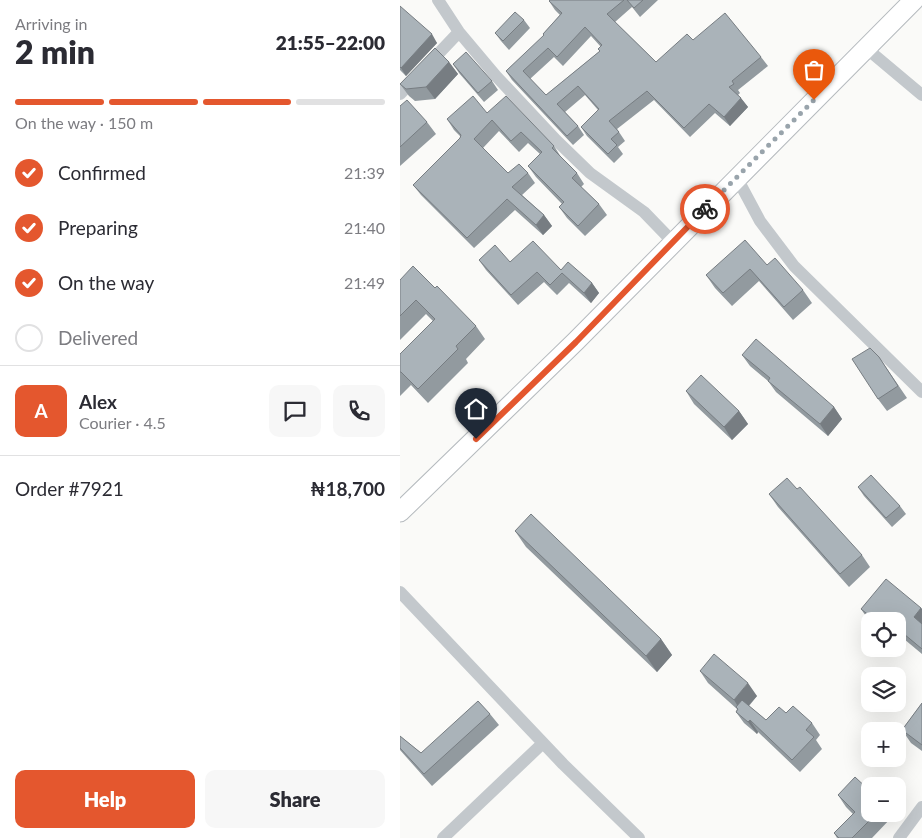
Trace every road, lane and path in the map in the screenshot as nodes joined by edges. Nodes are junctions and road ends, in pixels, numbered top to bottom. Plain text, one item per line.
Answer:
1 (438, 0) edge
2 (914, 0) edge
3 (459, 32) junction
4 (866, 48) junction
5 (400, 94) edge
6 (922, 95) edge
7 (737, 178) junction
8 (673, 242) junction
9 (922, 392) edge
10 (401, 508) edge
11 (400, 592) edge
12 (543, 743) junction
13 (922, 807) edge
14 (443, 838) edge
15 (639, 838) edge
16 (899, 838) edge

1 - 3 street
2 - 4 main road
3 - 5 street
3 - 8 street
4 - 6 street
4 - 7 main road
7 - 8 main road
7 - 9 street
8 - 10 main road
11 - 12 street
12 - 14 street
12 - 15 street
13 - 16 street

